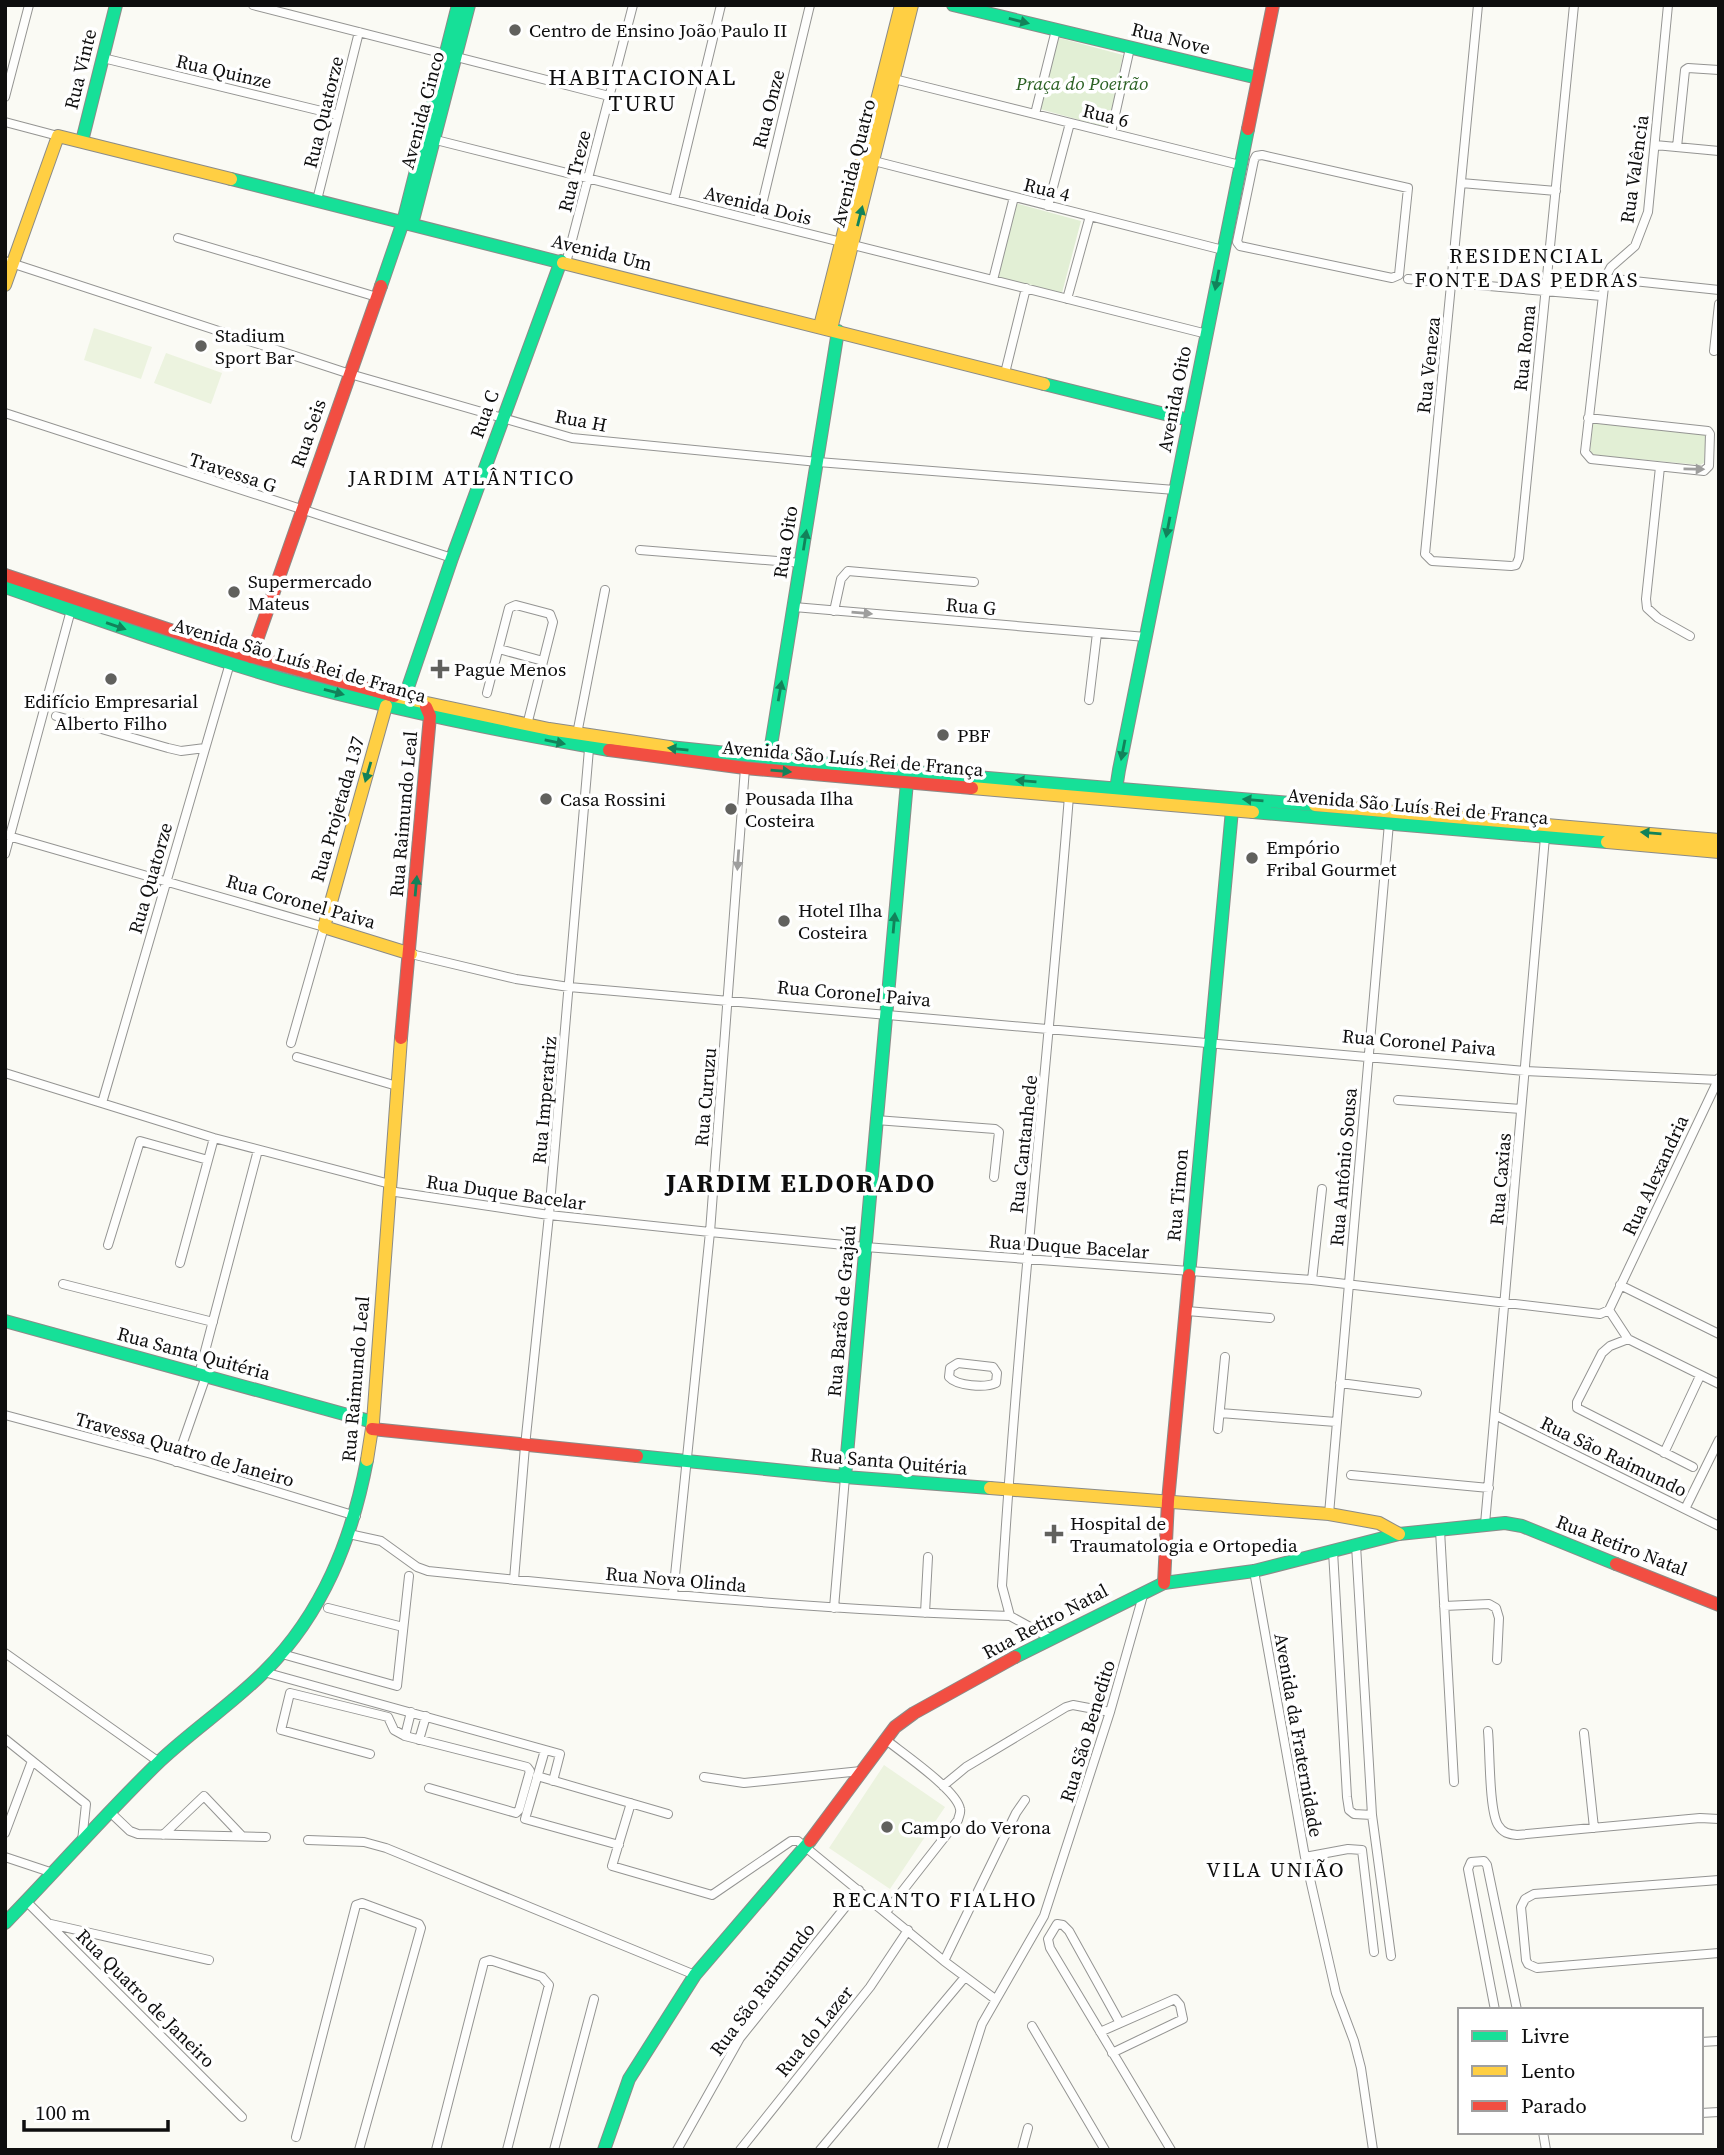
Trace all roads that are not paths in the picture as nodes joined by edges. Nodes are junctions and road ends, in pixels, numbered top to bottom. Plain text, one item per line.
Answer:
1 (29, 5) edge
2 (116, 5) edge
3 (253, 5) edge
4 (458, 5) edge
5 (469, 5) edge
6 (633, 5) edge
7 (721, 5) edge
8 (810, 5) edge
9 (901, 5) edge
10 (912, 5) edge
11 (953, 5) edge
12 (1273, 5) edge
13 (1478, 5) edge
14 (1574, 5) edge
15 (1668, 5) edge
16 (968, 7) edge
17 (1056, 30) junction
18 (359, 32) junction
19 (1130, 48) junction
20 (451, 55) junction
21 (103, 58) junction
22 (1719, 70) edge
23 (888, 77) junction
24 (1262, 79) junction
25 (610, 96) junction
26 (5, 97) edge
27 (1035, 114) junction
28 (338, 115) junction
29 (5, 122) edge
30 (1070, 122) junction
31 (1111, 133) junction
32 (58, 136) junction
33 (429, 139) junction
34 (82, 141) junction
35 (1655, 145) junction
36 (1677, 147) junction
37 (1719, 150) edge
38 (868, 160) junction
39 (1240, 165) junction
40 (589, 179) junction
41 (1461, 183) junction
42 (1556, 191) junction
43 (1240, 196) junction
44 (1014, 197) junction
45 (317, 200) junction
46 (674, 200) junction
47 (1048, 206) junction
48 (1090, 216) junction
49 (758, 221) junction
50 (407, 223) junction
51 (178, 238) dead end
52 (847, 244) junction
53 (1223, 250) junction
54 (9, 262) edge
55 (563, 262) junction
56 (1605, 278) junction
57 (1408, 279) dead end
58 (993, 280) junction
59 (1452, 283) junction
60 (5, 285) edge
61 (1026, 288) junction
62 (1719, 290) edge
63 (1546, 291) junction
64 (1602, 296) junction
65 (377, 297) junction
66 (1067, 299) junction
67 (1719, 304) edge
68 (830, 329) junction
69 (1206, 334) junction
70 (1714, 351) dead end
71 (1005, 373) junction
72 (350, 374) junction
73 (5, 413) edge
74 (503, 418) junction
75 (1588, 418) junction
76 (1189, 420) junction
77 (818, 462) junction
78 (1660, 467) junction
79 (1175, 490) junction
80 (301, 511) junction
81 (640, 550) dead end
82 (452, 558) junction
83 (1429, 560) joint
84 (802, 563) junction
85 (5, 575) edge
86 (974, 582) dead end
87 (5, 587) edge
88 (605, 590) dead end
89 (794, 607) junction
90 (71, 610) junction
91 (834, 611) junction
92 (1097, 633) junction
93 (1689, 636) dead end
94 (1146, 637) junction
95 (499, 649) junction
96 (251, 657) junction
97 (543, 661) junction
98 (230, 663) junction
99 (487, 693) dead end
100 (404, 699) junction
101 (1089, 701) dead end
102 (386, 706) junction
103 (427, 710) junction
104 (56, 716) dead end
105 (527, 725) junction
106 (578, 734) junction
107 (205, 748) junction
108 (589, 749) junction
109 (769, 758) junction
110 (745, 768) junction
111 (899, 770) junction
112 (907, 782) junction
113 (1118, 794) junction
114 (1069, 796) junction
115 (1232, 810) junction
116 (1389, 823) junction
117 (8, 836) edge
118 (1545, 837) junction
119 (1719, 840) edge
120 (1719, 852) edge
121 (5, 854) edge
122 (165, 882) junction
123 (324, 927) junction
124 (411, 954) junction
125 (569, 987) junction
126 (728, 1000) junction
127 (886, 1015) junction
128 (1050, 1030) junction
129 (291, 1043) dead end
130 (1209, 1043) junction
131 (297, 1057) dead end
132 (1369, 1058) junction
133 (1525, 1071) junction
134 (5, 1073) edge
135 (1718, 1079) edge
136 (397, 1086) junction
137 (1398, 1100) dead end
138 (102, 1103) junction
139 (1521, 1109) junction
140 (876, 1120) junction
141 (214, 1138) junction
142 (258, 1150) junction
143 (208, 1160) junction
144 (993, 1177) dead end
145 (389, 1188) junction
146 (1322, 1189) dead end
147 (550, 1215) junction
148 (710, 1232) junction
149 (108, 1245) dead end
150 (865, 1247) junction
151 (1027, 1259) junction
152 (180, 1264) dead end
153 (1190, 1270) junction
154 (1312, 1280) junction
155 (63, 1284) dead end
156 (1348, 1284) junction
157 (1620, 1285) junction
158 (1505, 1302) junction
159 (1609, 1310) junction
160 (1187, 1311) junction
161 (1270, 1318) dead end
162 (5, 1321) edge
163 (213, 1322) junction
164 (1719, 1334) edge
165 (1628, 1339) junction
166 (1225, 1357) dead end
167 (997, 1373) junction
168 (1016, 1374) junction
169 (203, 1375) junction
170 (1700, 1376) junction
171 (1340, 1383) junction
172 (1719, 1384) edge
173 (1417, 1393) dead end
174 (1220, 1413) junction
175 (5, 1415) edge
176 (1495, 1415) junction
177 (1336, 1422) junction
178 (372, 1425) junction
179 (1218, 1429) dead end
180 (1719, 1440) edge
181 (525, 1446) junction
182 (1664, 1453) junction
183 (176, 1462) junction
184 (686, 1462) junction
185 (1693, 1467) dead end
186 (1351, 1475) dead end
187 (845, 1478) junction
188 (1489, 1488) junction
189 (1008, 1490) junction
190 (1168, 1501) junction
191 (1685, 1509) junction
192 (1329, 1514) junction
193 (356, 1516) junction
194 (1485, 1524) junction
195 (1719, 1526) edge
196 (1440, 1530) junction
197 (349, 1534) junction
198 (1399, 1534) junction
199 (1356, 1545) junction
200 (1333, 1551) junction
201 (929, 1557) dead end
202 (1254, 1571) junction
203 (409, 1576) dead end
204 (514, 1580) junction
205 (1164, 1583) junction
206 (1145, 1591) junction
207 (673, 1595) junction
208 (1719, 1605) edge
209 (1444, 1606) junction
210 (328, 1608) dead end
211 (834, 1608) junction
212 (925, 1613) junction
213 (1010, 1616) junction
214 (403, 1627) junction
215 (1050, 1638) junction
216 (5, 1653) edge
217 (282, 1654) junction
218 (1497, 1660) dead end
219 (264, 1672) junction
220 (411, 1712) junction
221 (1110, 1712) junction
222 (426, 1716) junction
223 (1488, 1731) dead end
224 (1584, 1733) dead end
225 (405, 1736) junction
226 (885, 1739) junction
227 (5, 1740) edge
228 (419, 1740) junction
229 (542, 1749) junction
230 (370, 1754) dead end
231 (32, 1760) junction
232 (159, 1762) junction
233 (861, 1772) junction
234 (537, 1776) junction
235 (704, 1777) dead end
236 (553, 1781) junction
237 (1454, 1782) dead end
238 (943, 1786) junction
239 (429, 1788) dead end
240 (1025, 1800) dead end
241 (631, 1803) junction
242 (110, 1812) junction
243 (668, 1814) dead end
244 (1372, 1815) junction
245 (1719, 1819) edge
246 (1594, 1828) junction
247 (5, 1833) edge
248 (163, 1835) junction
249 (242, 1836) junction
250 (266, 1837) dead end
251 (308, 1840) dead end
252 (82, 1842) junction
253 (619, 1845) junction
254 (806, 1847) junction
255 (5, 1857) edge
256 (1305, 1857) junction
257 (53, 1873) junction
258 (1719, 1880) edge
259 (859, 1890) junction
260 (26, 1902) junction
261 (886, 1912) junction
262 (5, 1923) edge
263 (51, 1924) junction
264 (908, 1930) junction
265 (1374, 1952) dead end
266 (1719, 1953) edge
267 (1391, 1956) dead end
268 (209, 1960) dead end
269 (944, 1961) junction
270 (695, 1975) junction
271 (965, 1977) junction
272 (594, 1999) dead end
273 (995, 1999) junction
274 (1495, 2008) edge
275 (1517, 2008) edge
276 (1120, 2023) junction
277 (1032, 2026) dead end
278 (1100, 2032) junction
279 (1112, 2053) junction
280 (242, 2117) dead end
281 (1028, 2128) dead end
282 (296, 2137) dead end
283 (359, 2150) edge
284 (436, 2150) edge
285 (507, 2150) edge
286 (554, 2150) edge
287 (604, 2150) edge
288 (677, 2150) edge
289 (740, 2150) edge
290 (820, 2150) edge
291 (942, 2150) edge
292 (1022, 2150) edge
293 (1105, 2150) edge
294 (1171, 2150) edge
295 (1373, 2150) edge

1 - 26 street
2 - 21 street, Rua Vinte
3 - 18 street
4 - 20 street, Avenida Cinco
5 - 20 street, Avenida Cinco
6 - 25 street, Rua Treze
7 - 46 street
8 - 49 street, Rua Onze
9 - 23 street, Avenida Quatro
10 - 23 street, Avenida Quatro
11 - 16 street, Rua Nove
12 - 24 street, Avenida Oito
13 - 41 street, Rua Veneza
14 - 42 street, Rua Roma
15 - 35 street, Rua Valência
16 -> 17 street, Rua Nove
17 - 19 street, Rua Nove
17 - 27 street
18 - 20 street
18 - 28 street, Rua Quatorze
19 - 24 street, Rua Nove
19 - 31 street
20 - 25 street
20 - 33 street, Avenida Cinco
21 - 28 street, Rua Quinze
21 - 34 street, Rua Vinte
22 - 36 street, Rua Valência
23 - 27 street, Rua 6
23 - 38 street, Avenida Quatro
24 - 39 street, Avenida Oito
25 - 40 street, Rua Treze
27 - 30 street, Rua 6
28 - 45 street, Rua Quatorze
29 - 32 street, Avenida Um
30 - 31 street, Rua 6
30 - 47 street
31 - 39 street, Rua 6
32 - 34 street, Avenida Um
32 - 54 street
33 - 40 street, Avenida Dois
33 - 50 street, Avenida Cinco
34 - 45 street, Avenida Um
35 - 36 street
35 - 56 street, Rua Valência
36 - 37 street
38 - 44 street, Rua 4
38 - 52 street, Avenida Quatro
39 - 43 street, Avenida Oito
40 - 46 street, Avenida Dois
40 - 55 street, Rua Treze
41 - 42 street
41 - 59 street, Rua Veneza
42 - 63 street, Rua Roma
43 - 43 street
43 - 53 street, Avenida Oito
44 - 47 street, Rua 4
44 - 58 street
45 - 50 street, Avenida Um
46 - 49 street, Avenida Dois
47 - 48 street, Rua 4
48 - 53 street, Rua 4
48 - 66 street
49 - 52 street, Avenida Dois
50 - 55 street, Avenida Um
50 - 65 street, Rua Seis
51 - 65 street
52 - 58 street, Avenida Dois
52 - 68 street, Avenida Quatro
53 -> 69 street, Avenida Oito
54 - 60 street
54 - 72 street, Rua H
55 - 68 street, Avenida Um
55 - 74 street, Rua C
56 - 62 street
56 - 64 street
57 - 59 street
58 - 61 street, Avenida Dois
59 - 63 street
59 - 83 street, Rua Veneza
61 - 66 street, Avenida Dois
61 - 71 street
63 - 64 street
63 - 83 street, Rua Roma
64 - 75 street
65 - 72 street, Rua Seis
66 - 69 street, Avenida Dois
67 - 70 street
68 - 71 street, Avenida Um
68 - 77 street, Rua Oito
69 - 76 street, Avenida Oito
71 - 76 street, Avenida Um
72 - 74 street, Rua H
72 - 80 street, Rua Seis
73 - 80 street, Travessa G
74 - 77 street, Rua H
74 - 82 street, Rua C
75 - 78 street
78 -> 75 street
76 - 79 street, Avenida Oito
77 - 79 street, Rua H
84 -> 77 street, Rua Oito
78 - 93 street
79 -> 94 street, Avenida Oito
80 - 82 street, Travessa G
80 - 96 street, Rua Seis
81 - 84 street
82 - 100 street, Rua C
84 - 89 street, Rua Oito
85 - 96 street, Avenida São Luís Rei de França
86 - 91 street
87 - 90 street, Avenida São Luís Rei de França
88 - 106 street
89 - 91 street, Rua G
109 -> 89 street, Rua Oito
90 -> 98 street, Avenida São Luís Rei de França
90 - 117 street
91 -> 92 street, Rua G
92 - 94 street, Rua G
92 - 101 street
94 -> 113 street, Avenida Oito
95 - 97 street
95 - 97 street
95 - 99 street
96 - 100 street, Avenida São Luís Rei de França
97 - 105 street
98 -> 102 street, Avenida São Luís Rei de França
98 - 107 street, Rua Quatorze
100 - 103 street, Avenida São Luís Rei de França
102 - 103 street, Avenida São Luís Rei de França
102 -> 123 street, Rua Projetada 137
103 - 105 street, Avenida São Luís Rei de França
103 -> 108 street, Avenida São Luís Rei de França
124 -> 103 street, Rua Raimundo Leal
104 - 107 street
105 - 106 street, Avenida São Luís Rei de França
109 -> 106 street, Avenida São Luís Rei de França
107 - 122 street, Rua Quatorze
108 - 110 street, Avenida São Luís Rei de França
108 - 125 street, Rua Imperatriz
109 - 111 street, Avenida São Luís Rei de França
110 -> 112 street, Avenida São Luís Rei de França
110 -> 126 street, Rua Curuzu
111 - 112 street
113 -> 111 street, Avenida São Luís Rei de França
112 - 114 street, Avenida São Luís Rei de França
127 -> 112 street, Rua Barão de Grajaú
113 - 114 street, Avenida São Luís Rei de França
113 - 115 street, Avenida São Luís Rei de França
119 -> 113 street, Avenida São Luís Rei de França
114 - 128 street, Rua Cantanhede
115 - 116 street, Avenida São Luís Rei de França
115 - 130 street, Rua Timon
116 - 118 street, Avenida São Luís Rei de França
116 - 132 street, Rua Antônio Sousa
117 - 121 street
117 - 122 street, Rua Coronel Paiva
118 - 120 street, Avenida São Luís Rei de França
118 - 133 street, Rua Caxias
122 - 123 street, Rua Coronel Paiva
122 - 138 street, Rua Quatorze
123 - 124 street, Rua Coronel Paiva
123 - 129 street, Rua Projetada 137
124 - 125 street, Rua Coronel Paiva
124 - 136 street, Rua Raimundo Leal
125 - 126 street, Rua Coronel Paiva
125 - 147 street, Rua Imperatriz
126 - 127 street, Rua Coronel Paiva
126 - 148 street, Rua Curuzu
127 - 128 street, Rua Coronel Paiva
127 - 140 street, Rua Barão de Grajaú
128 - 130 street, Rua Coronel Paiva
128 - 151 street, Rua Cantanhede
130 - 132 street, Rua Coronel Paiva
130 - 153 street, Rua Timon
131 - 136 street
132 - 133 street, Rua Coronel Paiva
132 - 156 street, Rua Antônio Sousa
133 - 135 street, Rua Coronel Paiva
133 - 139 street, Rua Caxias
134 - 138 street, Rua Duque Bacelar
135 - 157 street, Rua Alexandria
136 - 145 street, Rua Raimundo Leal
137 - 139 street
138 - 141 street, Rua Duque Bacelar
139 - 158 street, Rua Caxias
140 - 144 street
140 - 150 street, Rua Barão de Grajaú
141 - 142 street, Rua Duque Bacelar
141 - 143 street
142 - 145 street, Rua Duque Bacelar
142 - 163 street
143 - 149 street
143 - 152 street
145 - 147 street, Rua Duque Bacelar
145 - 178 street, Rua Raimundo Leal
146 - 154 street
147 - 148 street, Rua Duque Bacelar
147 - 181 street, Rua Imperatriz
148 - 150 street, Rua Duque Bacelar
148 - 184 street, Rua Curuzu
150 - 151 street, Rua Duque Bacelar
150 - 187 street, Rua Barão de Grajaú
151 - 153 street, Rua Duque Bacelar
151 - 168 street, Rua Cantanhede
153 - 154 street, Rua Duque Bacelar
153 - 160 street, Rua Timon
154 - 156 street, Rua Duque Bacelar
155 - 163 street
156 - 158 street, Rua Duque Bacelar
156 - 171 street, Rua Antônio Sousa
157 - 159 street
157 - 164 street
158 - 159 street, Rua Duque Bacelar
158 - 176 street, Rua Caxias
159 - 165 street
160 - 161 street
160 - 190 street, Rua Timon
162 - 169 street, Rua Santa Quitéria
163 - 169 street
165 - 170 street
165 - 182 street
166 - 174 street
167 - 167 street
167 - 168 street
168 - 189 street, Rua Cantanhede
169 - 178 street, Rua Santa Quitéria
169 - 183 street
170 - 172 street
170 - 182 street
171 - 173 street
171 - 177 street, Rua Antônio Sousa
174 - 177 street
174 - 179 street
175 - 183 street, Travessa Quatro de Janeiro
176 - 188 street, Rua Caxias
176 - 191 street, Rua São Raimundo
177 - 192 street, Rua Antônio Sousa
178 - 181 street, Rua Santa Quitéria
178 - 193 street, Rua Raimundo Leal
180 - 191 street
181 - 184 street, Rua Santa Quitéria
181 - 204 street, Rua Imperatriz
182 - 185 street
183 - 193 street, Travessa Quatro de Janeiro
184 - 187 street, Rua Santa Quitéria
184 - 207 street, Rua Curuzu
186 - 188 street
187 - 189 street, Rua Santa Quitéria
187 - 211 street, Rua Barão de Grajaú
188 - 194 street, Rua Caxias
189 - 190 street, Rua Santa Quitéria
189 - 213 street, Rua Cantanhede
190 - 192 street, Rua Santa Quitéria
190 - 205 street, Rua Timon
191 - 195 street, Rua São Raimundo
192 - 198 street, Rua Santa Quitéria
193 - 197 street, Rua Raimundo Leal
194 - 196 street, Rua Retiro Natal
194 - 208 street, Rua Retiro Natal
196 - 198 street, Rua Retiro Natal
196 - 209 street
197 - 204 street, Rua Nova Olinda
197 - 217 street, Rua Raimundo Leal
198 - 199 street, Rua Retiro Natal
199 - 200 street, Rua Retiro Natal
199 - 244 street
200 - 202 street, Rua Retiro Natal
200 - 244 street
201 - 212 street
202 - 205 street, Rua Retiro Natal
202 - 256 street, Avenida da Fraternidade
203 - 214 street
204 - 207 street, Rua Nova Olinda
205 - 206 street, Rua Retiro Natal
206 - 215 street, Rua Retiro Natal
206 - 221 street, Rua São Benedito
207 - 211 street, Rua Nova Olinda
209 - 218 street
209 - 237 street
210 - 214 street
211 - 212 street, Rua Nova Olinda
212 - 213 street, Rua Nova Olinda
213 - 215 street
214 - 217 street
215 - 226 street, Rua Retiro Natal
216 - 232 street
217 - 219 street, Rua Raimundo Leal
219 - 220 street
219 - 232 street, Rua Raimundo Leal
220 - 222 street
220 - 225 street
221 - 238 street
221 - 273 street, Rua São Benedito
222 - 228 street
222 - 229 street
223 - 246 street
224 - 246 street
225 - 228 street
225 - 230 street
226 - 233 street, Rua Retiro Natal
226 - 238 street
227 - 231 street
228 - 239 street
229 - 234 street
229 - 236 street
231 - 247 street
231 - 252 street
232 - 242 street, Rua Raimundo Leal
233 - 235 street
233 - 254 street, Rua Retiro Natal
234 - 236 street
234 - 253 street
236 - 241 street
238 - 261 street
240 - 269 street
241 - 243 street
241 - 253 street
242 - 248 street
242 - 252 street, Rua Raimundo Leal
244 - 267 street
245 - 246 street
248 - 249 street
248 - 249 street
249 - 250 street
251 - 270 street
252 - 257 street, Rua Raimundo Leal
253 - 254 street
254 - 259 street
254 - 270 street, Rua Retiro Natal
255 - 257 street
256 - 265 street
256 - 295 street, Avenida da Fraternidade
257 - 260 street, Rua Raimundo Leal
258 - 266 street
259 - 261 street
259 - 288 street, Rua São Raimundo
260 - 262 street, Rua Raimundo Leal
260 - 263 street, Rua Quatro de Janeiro
261 - 264 street
263 - 268 street
263 - 280 street, Rua Quatro de Janeiro
264 - 269 street
264 - 289 street, Rua do Lazer
269 - 271 street
270 - 287 street, Rua Retiro Natal
271 - 273 street
271 - 290 street
272 - 286 street
273 - 291 street, Rua São Benedito
274 - 275 street
276 - 278 street
276 - 278 street
276 - 279 street
277 - 293 street
278 - 279 street
279 - 294 street
281 - 292 street
282 - 283 street
284 - 285 street

